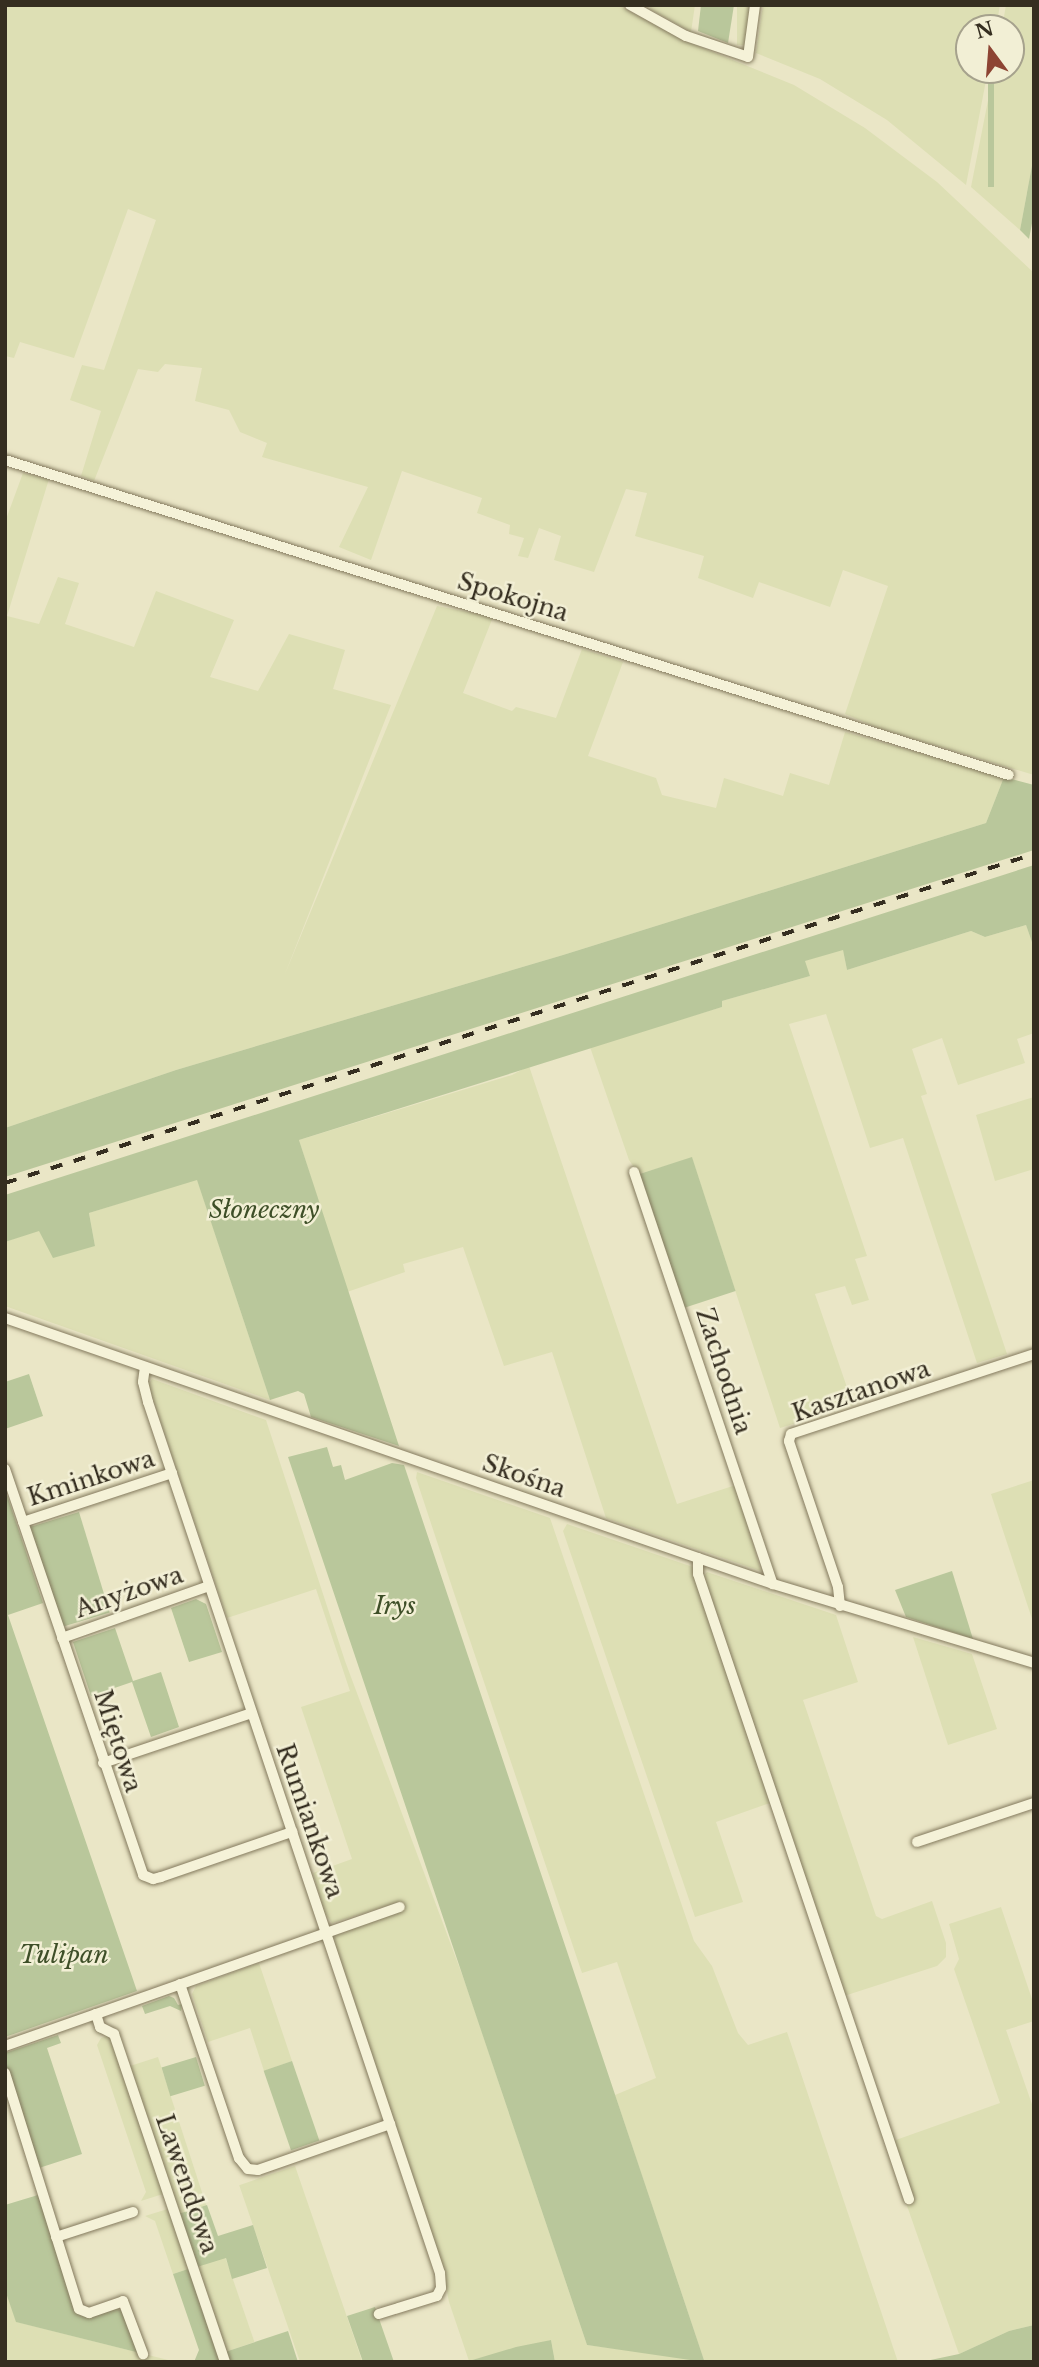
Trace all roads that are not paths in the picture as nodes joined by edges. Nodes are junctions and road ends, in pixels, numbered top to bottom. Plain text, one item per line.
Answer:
1 (630, 5) edge
2 (755, 5) edge
3 (5, 460) edge
4 (1009, 775) dead end
5 (634, 1172) dead end
6 (5, 1318) edge
7 (1034, 1354) edge
8 (145, 1367) junction
9 (5, 1469) edge
10 (172, 1474) junction
11 (23, 1522) junction
12 (698, 1558) junction
13 (773, 1584) junction
14 (209, 1586) junction
15 (840, 1606) junction
16 (62, 1638) junction
17 (1034, 1663) edge
18 (252, 1713) junction
19 (103, 1763) junction
20 (1034, 1803) edge
21 (292, 1832) junction
22 (917, 1842) dead end
23 (400, 1907) dead end
24 (326, 1932) junction
25 (180, 1984) junction
26 (96, 2014) junction
27 (5, 2046) edge
28 (5, 2073) edge
29 (390, 2124) junction
30 (909, 2199) dead end
31 (133, 2212) dead end
32 (57, 2237) junction
33 (380, 2314) dead end
34 (143, 2354) dead end
35 (225, 2362) edge

1 - 2 street
3 - 4 street, Spokojna
5 - 13 street, Zachodnia
6 - 8 street, Skośna
7 - 15 street, Kasztanowa
8 - 10 street, Rumiankowa
8 - 12 street, Skośna
9 - 11 street, Miętowa
10 - 11 street, Kminkowa
10 - 14 street, Rumiankowa
11 - 16 street, Miętowa
12 - 13 street, Skośna
12 - 30 street
13 - 15 street, Skośna
14 - 16 street, Anyżowa
14 - 18 street, Rumiankowa
15 - 17 street, Skośna
16 - 19 street, Miętowa
18 - 19 street
18 - 21 street, Rumiankowa
19 - 21 street, Miętowa
20 - 22 street
21 - 24 street, Rumiankowa
23 - 24 street
24 - 25 street
24 - 29 street, Rumiankowa
25 - 26 street
25 - 29 street
26 - 27 street
26 - 35 street, Lawendowa
28 - 32 street
29 - 33 street, Rumiankowa
31 - 32 street
32 - 34 street

